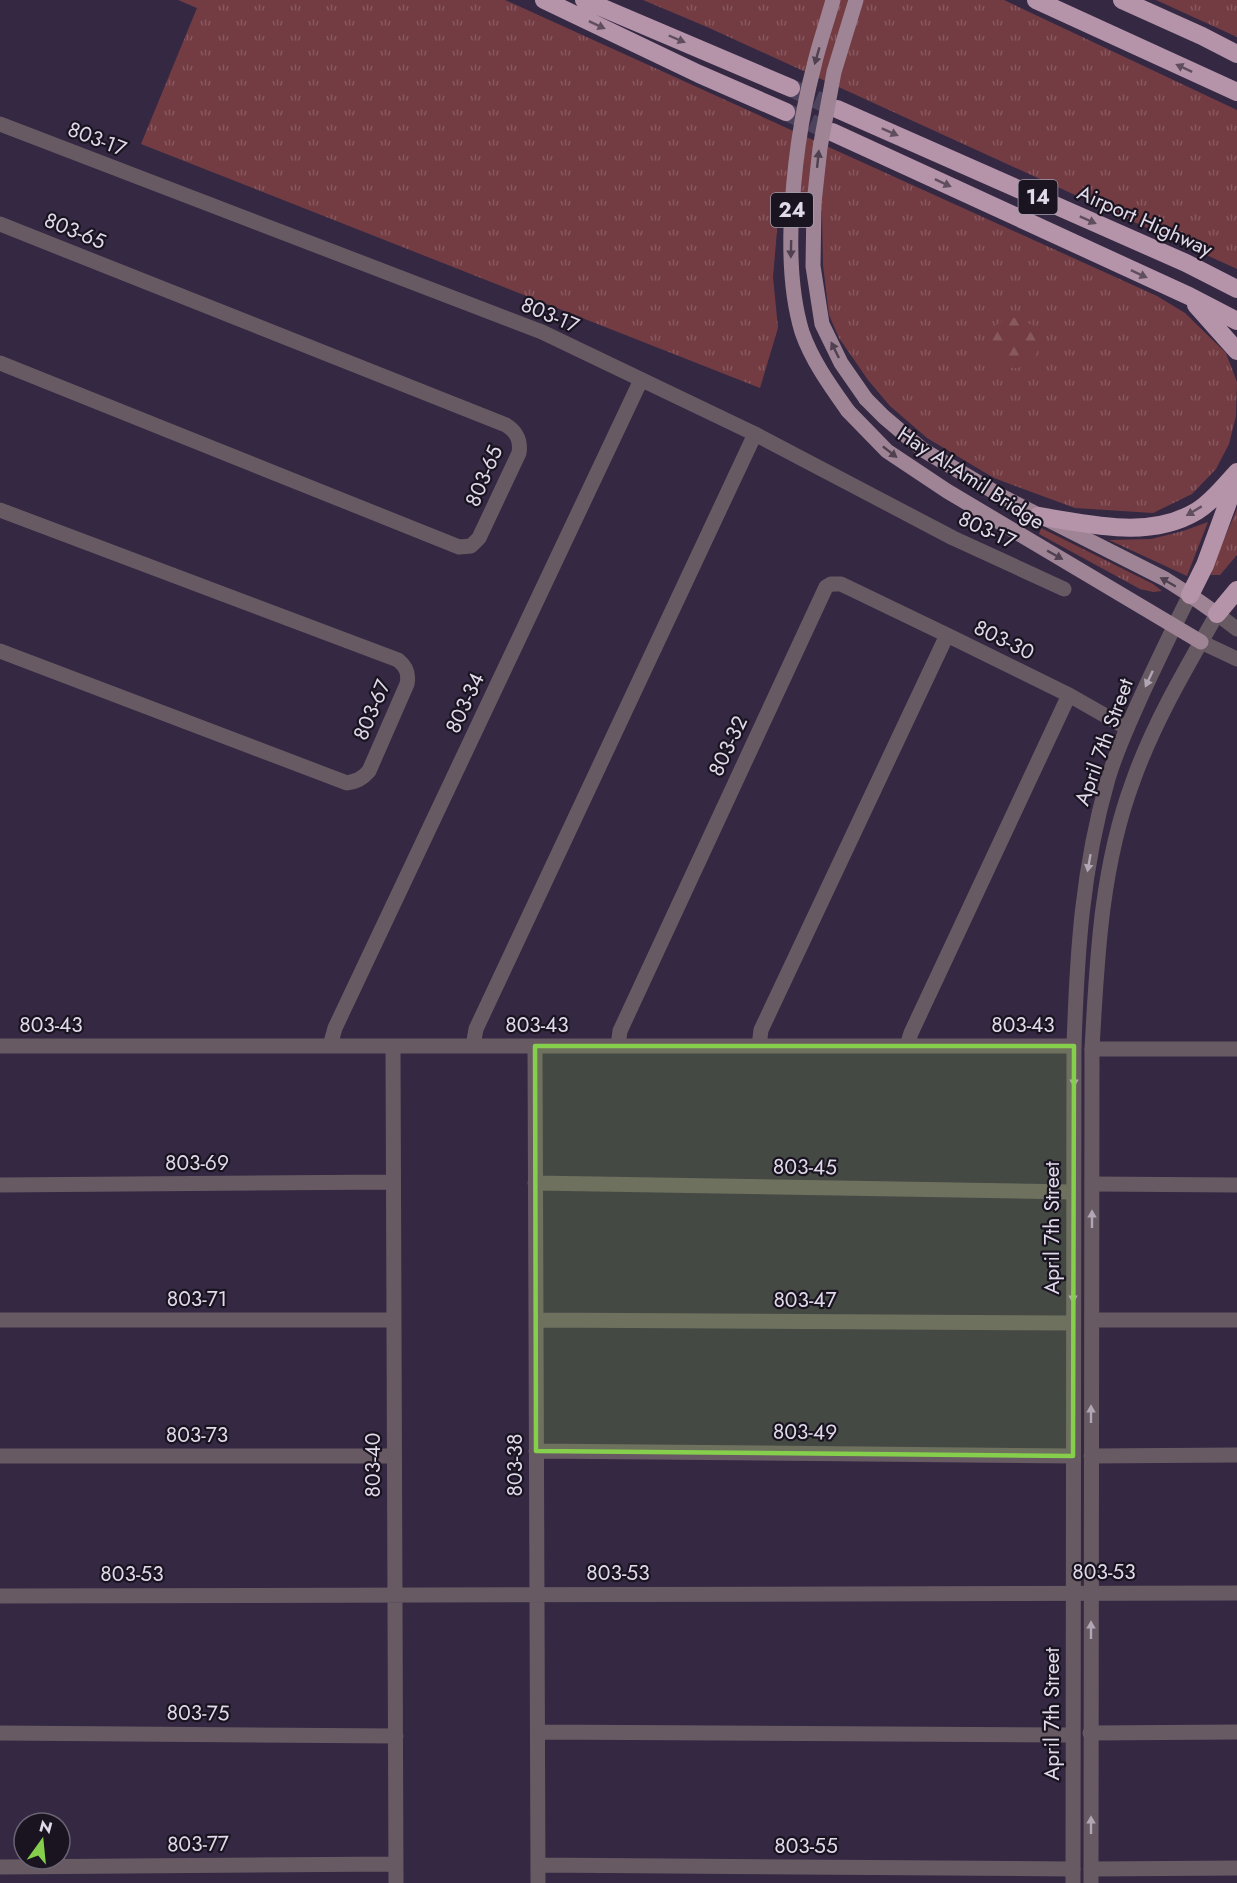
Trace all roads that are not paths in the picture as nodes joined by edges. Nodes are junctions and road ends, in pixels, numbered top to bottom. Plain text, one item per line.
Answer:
1 (544, 0) edge
2 (584, 0) edge
3 (833, 0) edge
4 (856, 0) edge
5 (1036, 0) edge
6 (1122, 0) edge
7 (1237, 54) edge
8 (791, 88) tunnel mouth
9 (1237, 92) edge
10 (837, 109) tunnel mouth
11 (786, 112) tunnel mouth
12 (0, 124) edge
13 (832, 132) tunnel mouth
14 (0, 224) edge
15 (1237, 289) edge
16 (1189, 296) junction
17 (1237, 321) edge
18 (1237, 351) edge
19 (0, 363) edge
20 (641, 380) junction
21 (755, 434) junction
22 (1237, 472) edge
23 (1237, 478) edge
24 (0, 510) edge
25 (1038, 516) junction
26 (1064, 589) dead end
27 (1237, 590) edge
28 (1190, 595) junction
29 (1217, 614) junction
30 (1174, 626) junction
31 (1237, 629) edge
32 (947, 635) junction
33 (1201, 642) junction
34 (0, 651) edge
35 (1237, 659) edge
36 (1069, 695) junction
37 (1127, 728) junction
38 (0, 1046) edge
39 (330, 1046) junction
40 (393, 1046) junction
41 (473, 1046) junction
42 (535, 1046) junction
43 (618, 1046) junction
44 (759, 1046) junction
45 (907, 1046) junction
46 (1074, 1046) junction
47 (1092, 1049) junction
48 (1237, 1049) edge
49 (393, 1182) junction
50 (535, 1183) junction
51 (1092, 1184) junction
52 (0, 1185) edge
53 (1237, 1185) edge
54 (1073, 1192) junction
55 (0, 1320) edge
56 (394, 1320) junction
57 (536, 1320) junction
58 (1092, 1320) junction
59 (1237, 1320) edge
60 (1073, 1323) junction
61 (536, 1451) junction
62 (1237, 1455) edge
63 (0, 1456) edge
64 (394, 1456) junction
65 (1073, 1456) junction
66 (1091, 1456) junction
67 (1073, 1593) junction
68 (1091, 1593) junction
69 (1237, 1593) edge
70 (537, 1594) junction
71 (395, 1595) junction
72 (0, 1596) edge
73 (538, 1732) junction
74 (1237, 1732) edge
75 (0, 1733) edge
76 (1090, 1733) junction
77 (1072, 1735) junction
78 (396, 1736) junction
79 (396, 1864) junction
80 (538, 1865) junction
81 (0, 1867) edge
82 (1237, 1868) edge
83 (1073, 1876) edge
84 (1091, 1876) edge
85 (396, 1883) edge
86 (538, 1883) edge

1 -> 11 highway
2 -> 8 highway
3 -> 30 main road, Hay Al-Amil Bridge / 24, bridge
25 -> 4 main road, Hay Al-Amil Bridge / 24, bridge
9 -> 5 highway
6 - 7 highway
10 -> 15 highway, Airport Highway / 14
12 - 20 street, 803-17
13 -> 16 highway
14 - 19 street, 803-65
16 - 17 highway
16 - 18 highway
20 - 21 street, 803-17
20 - 39 street, 803-34
21 - 26 street, 803-17
21 - 41 street
22 -> 25 highway
23 - 28 highway
24 - 34 street, 803-67
28 -> 25 main road, Hay Al-Amil Bridge
27 - 29 highway
28 - 29 main road, Hay Al-Amil Bridge
28 - 30 street, April 7th Street
29 - 31 street
29 - 33 street, April 7th Street
30 - 33 main road, Hay Al-Amil Bridge
30 -> 37 street, April 7th Street
32 - 36 street, 803-30
32 - 43 street, 803-32
32 - 44 street, 803-30
33 - 35 street
33 - 47 street, April 7th Street
36 - 37 street, 803-30
36 - 45 street
37 -> 46 street, April 7th Street
38 - 39 street, 803-43
39 - 40 street, 803-43
40 - 41 street, 803-43
40 - 49 street, 803-40
41 - 42 street, 803-43
42 - 43 street, 803-43
42 - 50 street, 803-38
43 - 44 street, 803-43
44 - 45 street, 803-43
45 - 46 street, 803-43
46 -> 54 street, April 7th Street
47 - 48 street
47 - 51 street, April 7th Street
49 - 52 street, 803-69
49 - 56 street, 803-40
50 - 54 street, 803-45
50 - 57 street, 803-38
51 - 53 street
58 -> 51 street, April 7th Street
54 -> 60 street, April 7th Street
55 - 56 street, 803-71
56 - 64 street, 803-40
57 - 60 street, 803-47
57 - 61 street, 803-38
58 - 59 street
66 -> 58 street, April 7th Street
60 - 65 street, April 7th Street
61 - 65 street, 803-49
61 - 70 street, 803-38
62 - 66 street
63 - 64 street, 803-73
64 - 71 street, 803-40
65 - 67 street, April 7th Street
66 - 68 street, April 7th Street
67 - 68 street, 803-53
67 - 70 street, 803-53
67 - 77 street, April 7th Street
68 - 69 street, 803-53
76 -> 68 street, April 7th Street
70 - 71 street, 803-53
70 - 73 street, 803-38
71 - 72 street, 803-53
71 - 78 street, 803-40
73 - 77 street
73 - 80 street, 803-38
74 - 76 street
75 - 78 street, 803-75
84 -> 76 street, April 7th Street
77 - 83 street, April 7th Street
78 - 79 street, 803-40
79 - 81 street, 803-77
79 - 85 street, 803-40
80 - 83 street, 803-55
80 - 86 street, 803-38
82 - 84 street

